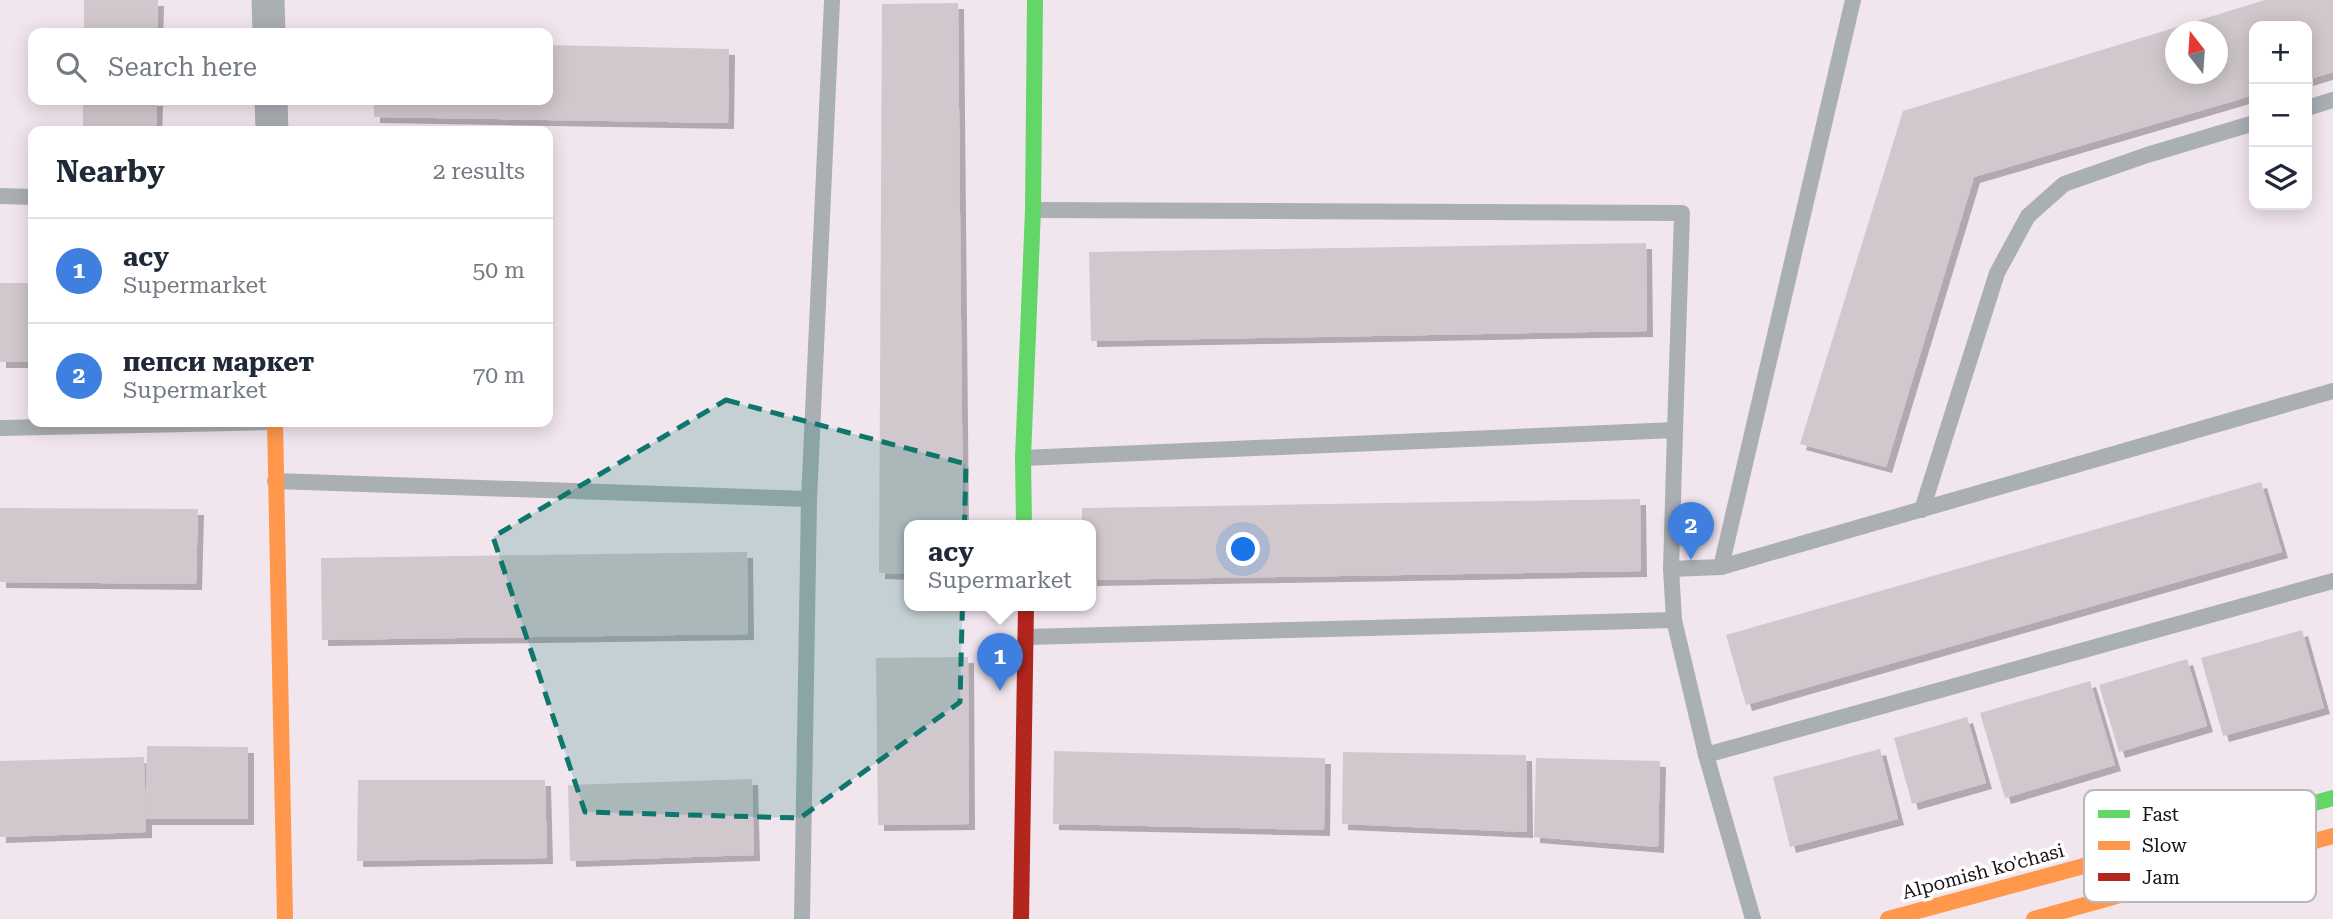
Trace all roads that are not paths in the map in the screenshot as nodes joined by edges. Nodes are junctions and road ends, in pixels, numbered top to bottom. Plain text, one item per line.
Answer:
1 (268, 0) edge
2 (832, 0) edge
3 (1035, 0) edge
4 (1853, 0) edge
5 (269, 28) edge
6 (2333, 100) edge
7 (271, 105) edge
8 (2312, 106) edge
9 (2249, 124) edge
10 (272, 126) edge
11 (0, 196) edge
12 (28, 197) edge
13 (1033, 210) junction
14 (2333, 391) edge
15 (46, 427) edge
16 (275, 427) edge
17 (0, 428) edge
18 (1675, 430) junction
19 (1023, 458) junction
20 (275, 481) junction
21 (809, 499) junction
22 (1922, 510) junction
23 (1024, 520) edge
24 (1721, 566) junction
25 (1671, 569) junction
26 (2333, 581) edge
27 (1026, 611) edge
28 (1674, 620) junction
29 (1027, 637) junction
30 (1706, 755) junction
31 (2333, 798) edge
32 (2316, 803) edge
33 (2333, 836) edge
34 (2316, 841) edge
35 (2084, 866) edge
36 (2095, 902) edge
37 (285, 919) edge
38 (802, 919) edge
39 (1021, 919) edge
40 (1753, 919) edge
41 (1888, 919) edge
42 (2034, 919) edge

1 - 5 street
2 - 21 lane
3 - 13 street
4 - 24 lane
6 - 8 lane
7 - 10 street
9 - 22 lane
11 - 12 lane
13 - 18 lane
13 - 19 street
14 - 22 lane
15 - 17 lane
16 - 20 street
18 - 19 lane
18 - 25 lane
19 - 23 street
20 - 21 lane
20 - 37 street
21 - 38 lane
22 - 24 lane
24 - 25 lane
25 - 28 lane
26 - 30 lane
27 - 29 street
28 - 29 lane
28 - 30 lane
29 - 39 street
30 - 40 lane
31 - 32 street, Alpomish ko'chasi
33 - 34 street
35 - 41 street, Alpomish ko'chasi
36 - 42 street

